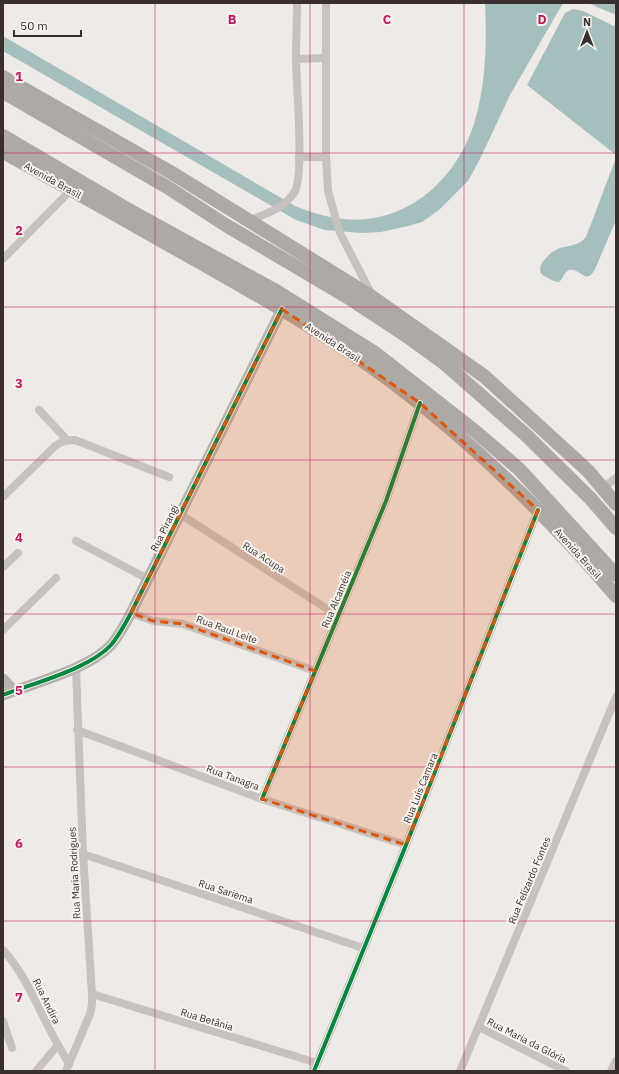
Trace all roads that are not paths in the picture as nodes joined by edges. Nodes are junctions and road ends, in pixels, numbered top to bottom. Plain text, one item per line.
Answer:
1 (297, 3) edge
2 (326, 3) edge
3 (326, 58) junction
4 (296, 59) junction
5 (3, 77) edge
6 (3, 92) edge
7 (3, 136) edge
8 (3, 152) edge
9 (299, 157) junction
10 (326, 157) junction
11 (71, 190) junction
12 (248, 221) junction
13 (3, 259) edge
14 (372, 296) junction
15 (282, 308) junction
16 (420, 403) junction
17 (39, 410) dead end
18 (67, 440) junction
19 (169, 477) dead end
20 (616, 478) edge
21 (602, 488) junction
22 (3, 497) edge
23 (616, 504) edge
24 (538, 510) junction
25 (180, 514) junction
26 (616, 528) edge
27 (76, 541) dead end
28 (18, 553) dead end
29 (3, 567) edge
30 (616, 575) edge
31 (56, 578) dead end
32 (148, 579) junction
33 (616, 596) edge
34 (130, 614) junction
35 (338, 616) junction
36 (3, 630) edge
37 (76, 668) junction
38 (315, 671) junction
39 (3, 679) edge
40 (14, 691) junction
41 (3, 695) edge
42 (616, 697) edge
43 (77, 730) junction
44 (262, 798) junction
45 (406, 845) junction
46 (83, 854) junction
47 (363, 948) junction
48 (3, 950) edge
49 (92, 994) junction
50 (3, 1021) edge
51 (479, 1027) junction
52 (58, 1045) junction
53 (12, 1048) dead end
54 (616, 1061) edge
55 (315, 1067) edge
56 (67, 1068) edge
57 (36, 1071) edge
58 (460, 1071) edge
59 (566, 1071) edge
60 (611, 1071) edge

1 - 4 street
2 - 3 street
3 - 4 street
3 - 10 street
4 - 9 street
5 - 12 highway
6 - 26 highway
7 - 30 highway, Avenida Brasil
8 - 11 highway, Avenida Brasil
9 - 10 street
9 - 12 street
10 - 14 street
11 - 13 street
11 - 15 highway, Avenida Brasil
12 - 14 highway
14 - 21 highway
15 - 16 highway, Avenida Brasil
15 - 25 street, Rua Pirangi
16 - 24 highway, Avenida Brasil
16 - 30 highway
16 - 35 street, Rua Alcaméia
17 - 18 street
18 - 19 street
18 - 22 street
20 - 21 street
21 - 23 highway
24 - 33 highway, Avenida Brasil
24 - 45 street, Rua Luís Camara
25 - 32 street, Rua Pirangi
25 - 35 street, Rua Acupa
27 - 32 street
28 - 29 street
31 - 36 street
32 - 34 street, Rua Pirangi
34 - 37 street, Rua Pirangi
34 - 38 street, Rua Raul Leite
35 - 38 street, Rua Alcaméia
37 - 40 street, Rua Pirangi
37 - 43 street, Rua Maria Rodrigues
38 - 44 street, Rua Alcaméia
39 - 40 street
40 - 41 street, Rua Pirangi
42 - 51 street, Rua Felizardo Fontes
43 - 44 street, Rua Tanagra
43 - 46 street, Rua Maria Rodrigues
44 - 45 street, Rua Tanagra
45 - 47 street, Rua Luís Camara
46 - 47 street, Rua Sariema
46 - 49 street, Rua Maria Rodrigues
47 - 55 street, Rua Luís Camara
48 - 52 street, Rua Andira
49 - 55 street, Rua Betânia
49 - 56 street, Rua Maria Rodrigues
50 - 53 street
51 - 58 street, Rua Felizardo Fontes
51 - 59 street, Rua Maria da Glória
52 - 56 street, Rua Andira
52 - 57 street
54 - 60 street

